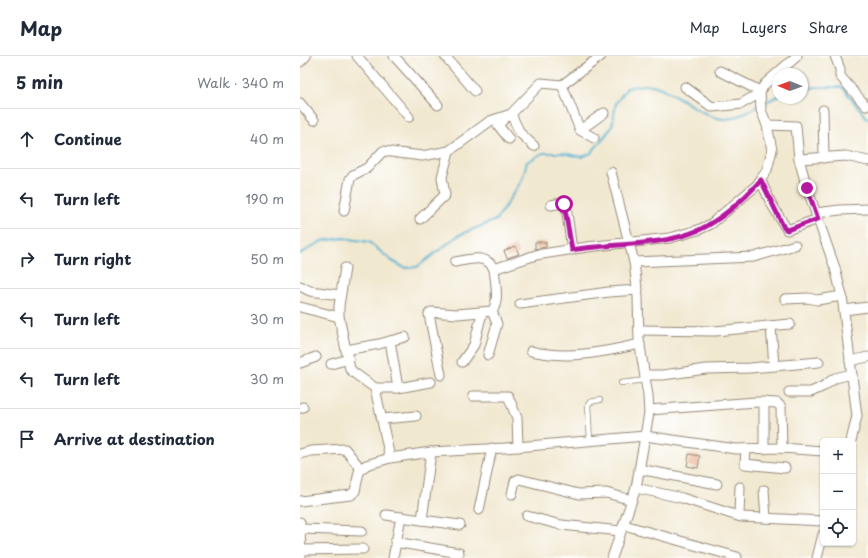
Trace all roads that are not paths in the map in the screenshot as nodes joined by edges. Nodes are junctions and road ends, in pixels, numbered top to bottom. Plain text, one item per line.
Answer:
1 (306, 56) edge
2 (356, 56) edge
3 (394, 56) edge
4 (445, 56) edge
5 (601, 56) edge
6 (835, 56) edge
7 (792, 58) edge
8 (300, 62) edge
9 (720, 71) dead end
10 (562, 85) junction
11 (685, 87) dead end
12 (475, 91) dead end
13 (760, 93) junction
14 (300, 103) edge
15 (438, 105) dead end
16 (866, 106) dead end
17 (823, 110) dead end
18 (604, 113) dead end
19 (509, 115) junction
20 (410, 117) dead end
21 (314, 120) dead end
22 (767, 125) junction
23 (580, 130) junction
24 (594, 138) dead end
25 (509, 139) dead end
26 (534, 146) dead end
27 (449, 152) junction
28 (824, 158) junction
29 (799, 159) junction
30 (868, 161) edge
31 (611, 172) dead end
32 (761, 180) junction
33 (551, 205) dead end
34 (868, 209) edge
35 (344, 211) dead end
36 (817, 216) junction
37 (420, 219) dead end
38 (629, 243) junction
39 (795, 245) dead end
40 (572, 250) junction
41 (455, 262) dead end
42 (634, 262) junction
43 (345, 268) dead end
44 (494, 269) junction
45 (300, 286) edge
46 (638, 290) junction
47 (340, 295) junction
48 (842, 296) junction
49 (785, 299) dead end
50 (520, 304) dead end
51 (300, 307) edge
52 (868, 307) edge
53 (844, 310) junction
54 (492, 311) junction
55 (482, 313) junction
56 (339, 317) junction
57 (790, 324) dead end
58 (771, 326) junction
59 (639, 330) junction
60 (405, 337) dead end
61 (390, 341) junction
62 (640, 344) junction
63 (531, 351) dead end
64 (348, 354) junction
65 (488, 355) dead end
66 (868, 357) edge
67 (316, 358) dead end
68 (850, 361) junction
69 (462, 362) dead end
70 (819, 362) dead end
71 (300, 363) edge
72 (331, 364) dead end
73 (774, 366) junction
74 (852, 374) junction
75 (441, 375) dead end
76 (646, 378) junction
77 (431, 382) dead end
78 (621, 383) dead end
79 (375, 388) junction
80 (398, 388) junction
81 (789, 392) dead end
82 (473, 396) dead end
83 (600, 400) dead end
84 (764, 402) junction
85 (649, 410) junction
86 (416, 416) dead end
87 (382, 419) junction
88 (645, 436) junction
89 (852, 438) edge
90 (590, 441) junction
91 (518, 447) junction
92 (492, 448) junction
93 (782, 448) junction
94 (746, 449) junction
95 (764, 449) junction
96 (820, 451) edge
97 (431, 452) junction
98 (300, 454) edge
99 (390, 458) junction
100 (785, 468) dead end
101 (361, 469) junction
102 (639, 469) junction
103 (717, 484) dead end
104 (740, 487) dead end
105 (636, 488) junction
106 (764, 490) dead end
107 (512, 494) dead end
108 (632, 500) junction
109 (300, 501) edge
110 (479, 510) dead end
111 (386, 515) dead end
112 (527, 516) dead end
113 (739, 516) junction
114 (400, 517) junction
115 (766, 518) junction
116 (422, 520) junction
117 (820, 521) edge
118 (460, 525) dead end
119 (300, 526) edge
120 (623, 528) junction
121 (362, 530) dead end
122 (394, 542) junction
123 (820, 544) edge
124 (363, 549) dead end
125 (458, 552) dead end
126 (301, 554) edge
127 (737, 557) edge
128 (393, 558) edge
129 (612, 558) edge
130 (816, 558) edge

1 - 8 street
2 - 20 street
3 - 15 street
4 - 12 street
5 - 10 street
6 - 16 street
7 - 13 street
9 - 13 street
10 - 19 street
10 - 23 street
11 - 13 street
13 - 22 street
14 - 21 street
17 - 28 street
18 - 23 street
19 - 25 street
19 - 26 street
19 - 27 street
22 - 29 street
22 - 32 street
23 - 24 street
27 - 35 street
27 - 37 street
28 - 29 street
28 - 30 street
29 - 36 street
31 - 38 street
32 - 36 street
32 - 38 street
33 - 40 street
34 - 36 street
36 - 48 street
38 - 40 street
38 - 42 street
39 - 42 street
40 - 44 street
41 - 44 street
42 - 46 street
43 - 47 street
44 - 54 street
45 - 47 street
46 - 50 street
46 - 59 street
47 - 56 street
48 - 49 street
48 - 53 street
51 - 56 street
52 - 53 street
53 - 68 street
54 - 55 street
54 - 65 street
55 - 69 street
55 - 75 street
56 - 64 street
57 - 58 street
58 - 59 street
58 - 73 street
59 - 62 street
60 - 61 street
61 - 64 street
61 - 80 street
62 - 63 street
62 - 76 street
64 - 72 street
64 - 79 street
66 - 68 street
67 - 71 street
68 - 74 street
70 - 73 street
73 - 76 street
74 - 81 street
74 - 89 street
76 - 78 lane
76 - 85 street
77 - 80 street
79 - 80 street
79 - 87 street
82 - 91 street
83 - 90 lane
84 - 85 street
84 - 93 street
84 - 95 street
85 - 88 street
86 - 87 street
87 - 99 street
88 - 90 street
88 - 94 street
88 - 102 street
90 - 91 street
91 - 92 street
92 - 97 street
92 - 110 street
93 - 95 street
93 - 96 street
94 - 95 street
94 - 100 street
97 - 99 street
97 - 116 street
98 - 101 street
99 - 101 street
101 - 109 street
102 - 103 street
102 - 105 street
104 - 113 street
105 - 108 street
105 - 113 street
106 - 115 street
107 - 108 street
108 - 120 street
111 - 114 street
112 - 120 street
113 - 115 street
114 - 116 street
114 - 122 street
115 - 117 street
116 - 118 street
119 - 121 street
119 - 126 street
120 - 127 street
120 - 129 street
122 - 125 street
122 - 128 street
123 - 130 street
124 - 126 street

